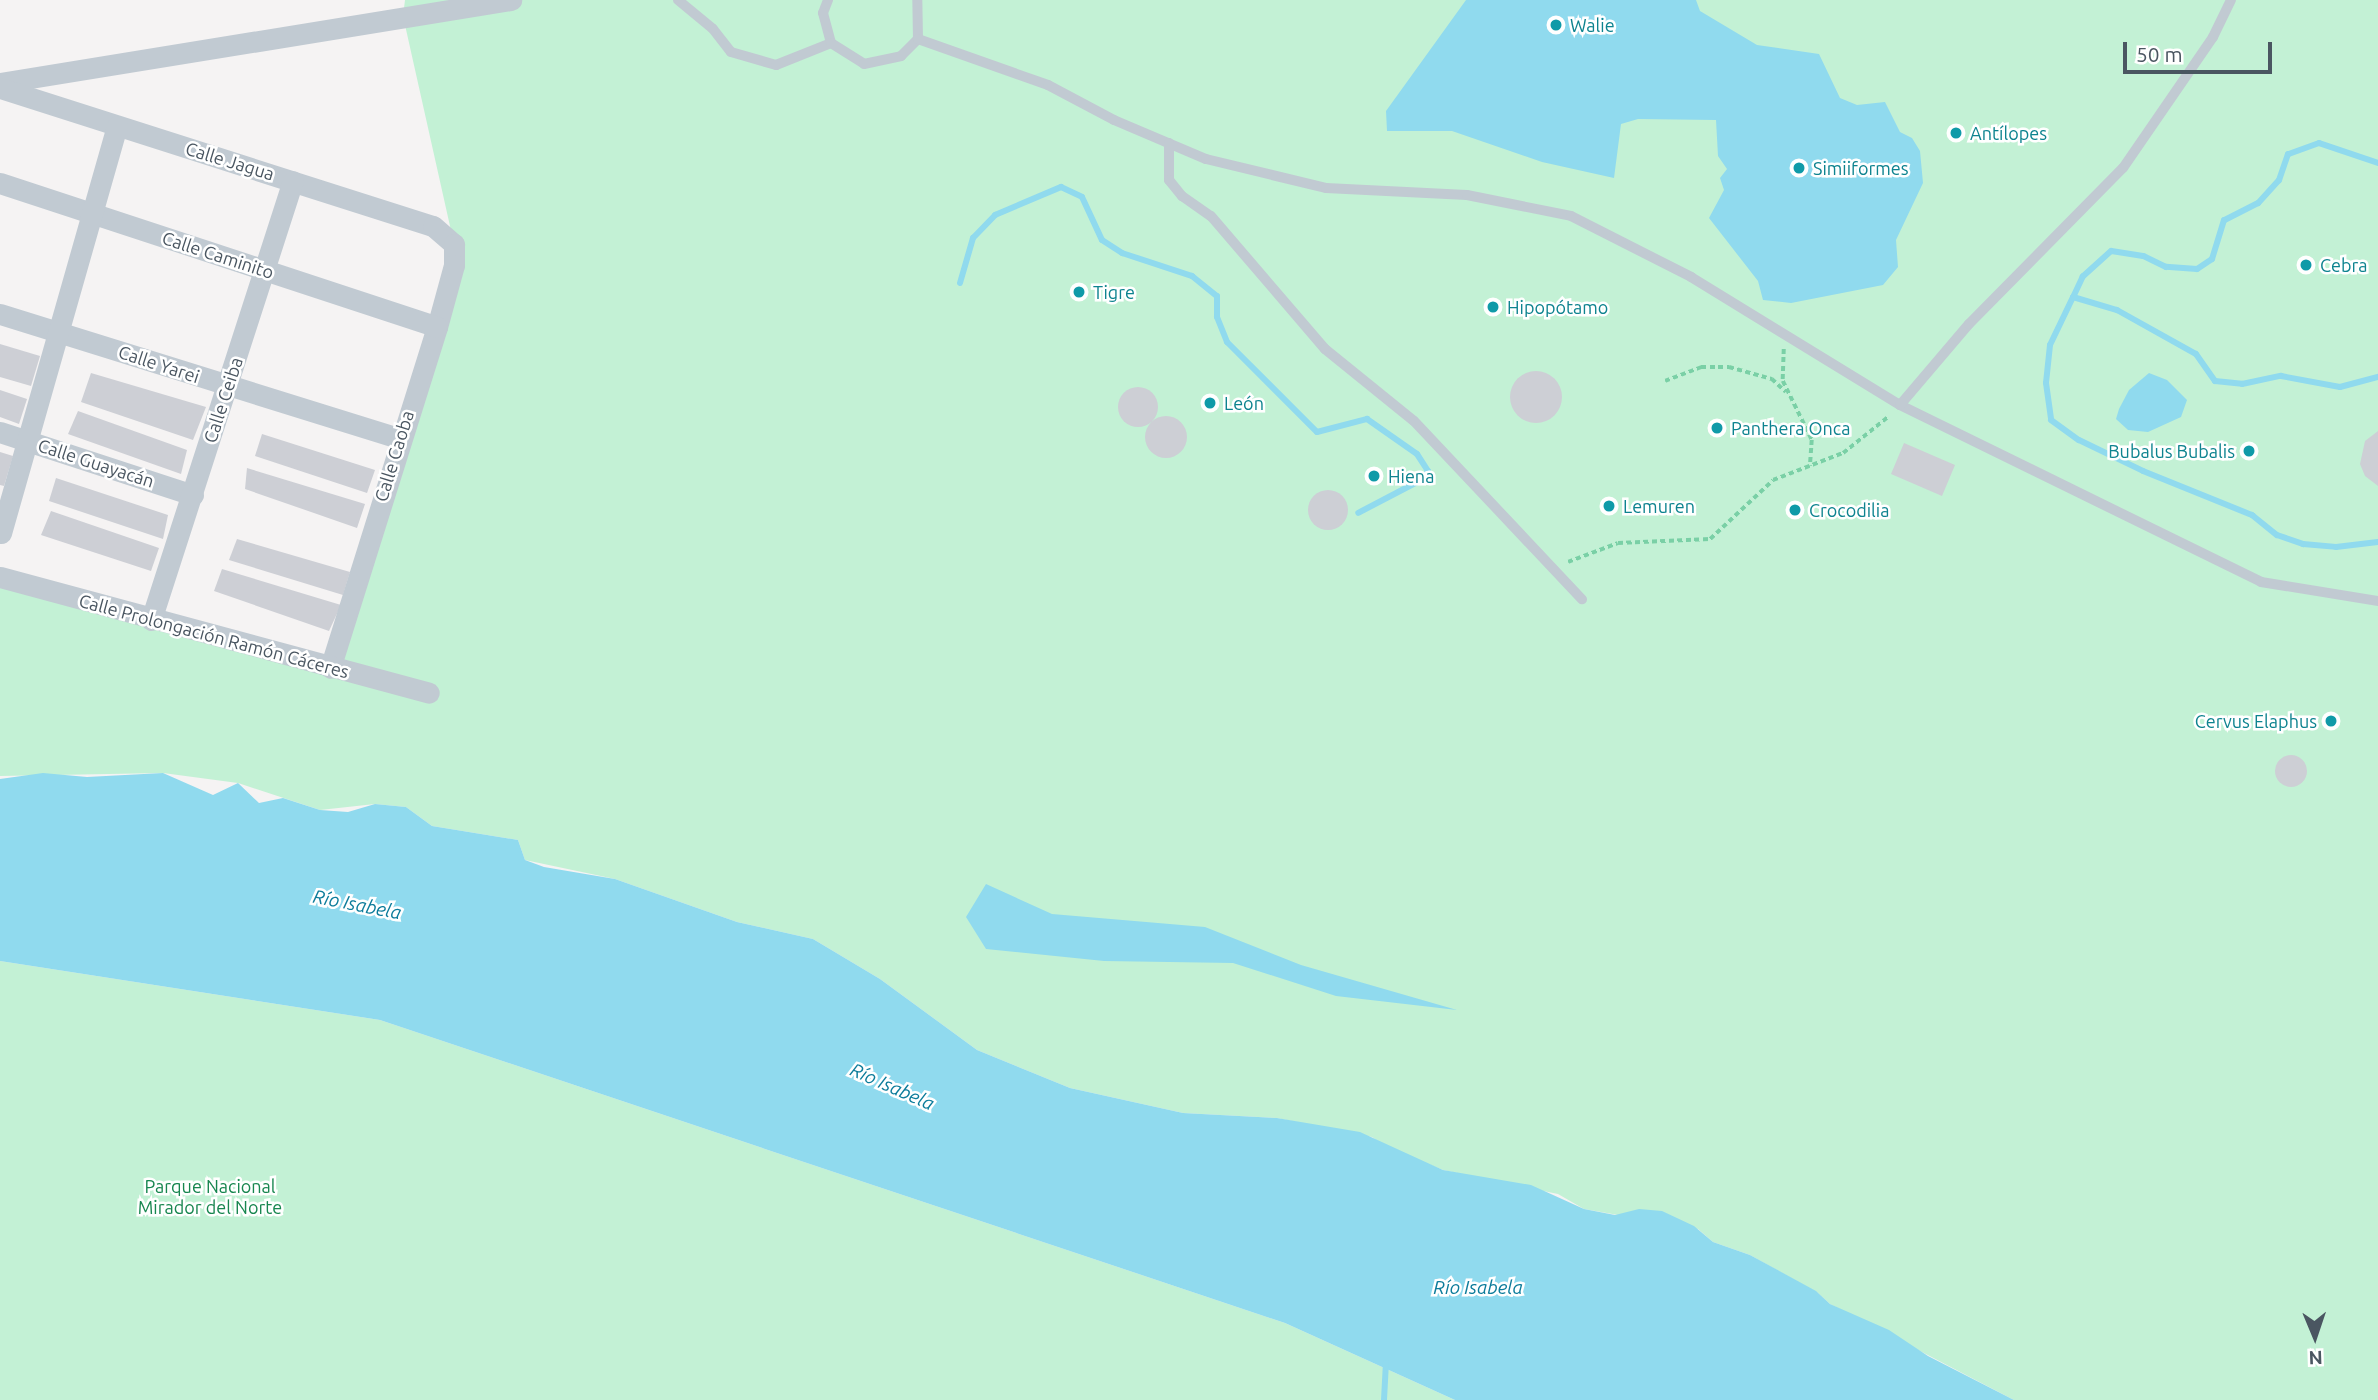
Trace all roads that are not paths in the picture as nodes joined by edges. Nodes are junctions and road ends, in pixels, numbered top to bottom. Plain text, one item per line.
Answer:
1 (511, 0) edge
2 (678, 0) edge
3 (828, 0) edge
4 (917, 0) edge
5 (2231, 0) edge
6 (918, 39) junction
7 (831, 43) junction
8 (0, 86) edge
9 (117, 126) junction
10 (1169, 143) junction
11 (293, 181) junction
12 (0, 183) edge
13 (91, 213) junction
14 (454, 244) joint
15 (264, 270) junction
16 (0, 314) edge
17 (437, 327) junction
18 (56, 332) junction
19 (228, 386) junction
20 (1900, 405) junction
21 (0, 432) edge
22 (399, 438) junction
23 (25, 440) junction
24 (193, 495) junction
25 (1, 533) edge
26 (0, 577) edge
27 (1582, 598) dead end
28 (2378, 601) edge
29 (151, 620) junction
30 (330, 668) junction
31 (429, 693) dead end

1 - 8 street
2 - 7 lane
3 - 7 lane
4 - 6 lane
5 - 20 lane
6 - 7 lane
6 - 10 lane
8 - 9 street, Calle Jagua
9 - 11 street, Calle Jagua
9 - 13 street
10 - 20 lane
10 - 27 lane
11 - 14 street, Calle Jagua
11 - 15 street, Calle Ceiba
12 - 13 street, Calle Caminito
13 - 15 street, Calle Caminito
13 - 18 street
14 - 17 street, Calle Caoba
15 - 17 street, Calle Caminito
15 - 19 street, Calle Ceiba
16 - 18 street, Calle Yarei
17 - 22 street, Calle Caoba
18 - 19 street, Calle Yarei
18 - 23 street
19 - 22 street, Calle Yarei
19 - 24 street, Calle Ceiba
20 - 28 lane
21 - 23 street, Calle Guayacán
22 - 30 street, Calle Caoba
23 - 24 street, Calle Guayacán
23 - 25 street
24 - 29 street, Calle Ceiba
26 - 29 street, Calle Prolongación Ramón Cáceres
29 - 30 street, Calle Prolongación Ramón Cáceres
30 - 31 street, Calle Prolongación Ramón Cáceres

